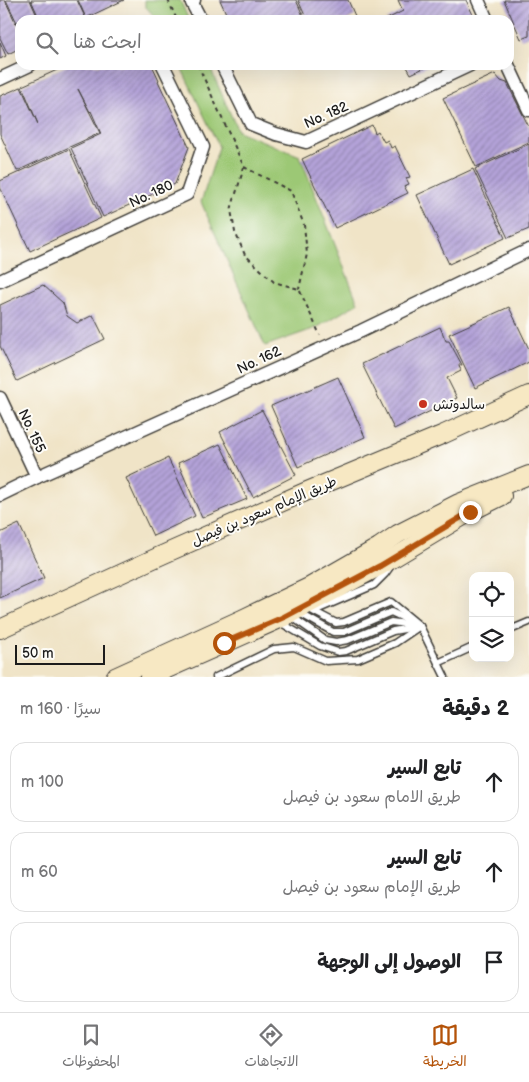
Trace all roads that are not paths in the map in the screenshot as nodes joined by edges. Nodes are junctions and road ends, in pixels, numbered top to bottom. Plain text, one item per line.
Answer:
1 (194, 0) edge
2 (478, 0) edge
3 (198, 15) edge
4 (485, 15) edge
5 (18, 70) edge
6 (165, 70) edge
7 (224, 70) edge
8 (459, 70) edge
9 (510, 70) edge
10 (0, 78) edge
11 (529, 110) edge
12 (529, 250) edge
13 (0, 281) edge
14 (529, 395) edge
15 (0, 398) edge
16 (529, 475) edge
17 (37, 477) junction
18 (529, 483) edge
19 (0, 495) edge
20 (400, 554) junction
21 (313, 611) junction
22 (303, 615) junction
23 (295, 619) junction
24 (529, 622) edge
25 (283, 624) junction
26 (420, 626) junction
27 (514, 628) edge
28 (0, 629) edge
29 (231, 644) junction
30 (469, 649) edge
31 (438, 663) junction
32 (176, 673) dead end
33 (115, 677) edge
34 (149, 677) edge
35 (216, 677) edge
36 (444, 677) edge

1 - 3 street
2 - 4 street
5 - 10 street
6 - 13 street, No. 180
7 - 8 street, No. 182
9 - 11 street
12 - 17 street, No. 162
14 - 28 main road, طريق الإمام سعود بن فيصل
15 - 17 street, No. 155
16 - 33 main road
17 - 19 street, No. 162
18 - 20 main road
20 - 21 lane
20 - 29 main road
21 - 22 lane
21 - 26 lane
22 - 23 lane
22 - 26 lane
23 - 25 lane
23 - 26 lane
24 - 27 lane
25 - 26 lane
25 - 29 lane
26 - 31 lane
26 - 35 lane
29 - 32 lane
29 - 34 main road
30 - 31 lane
31 - 36 lane

